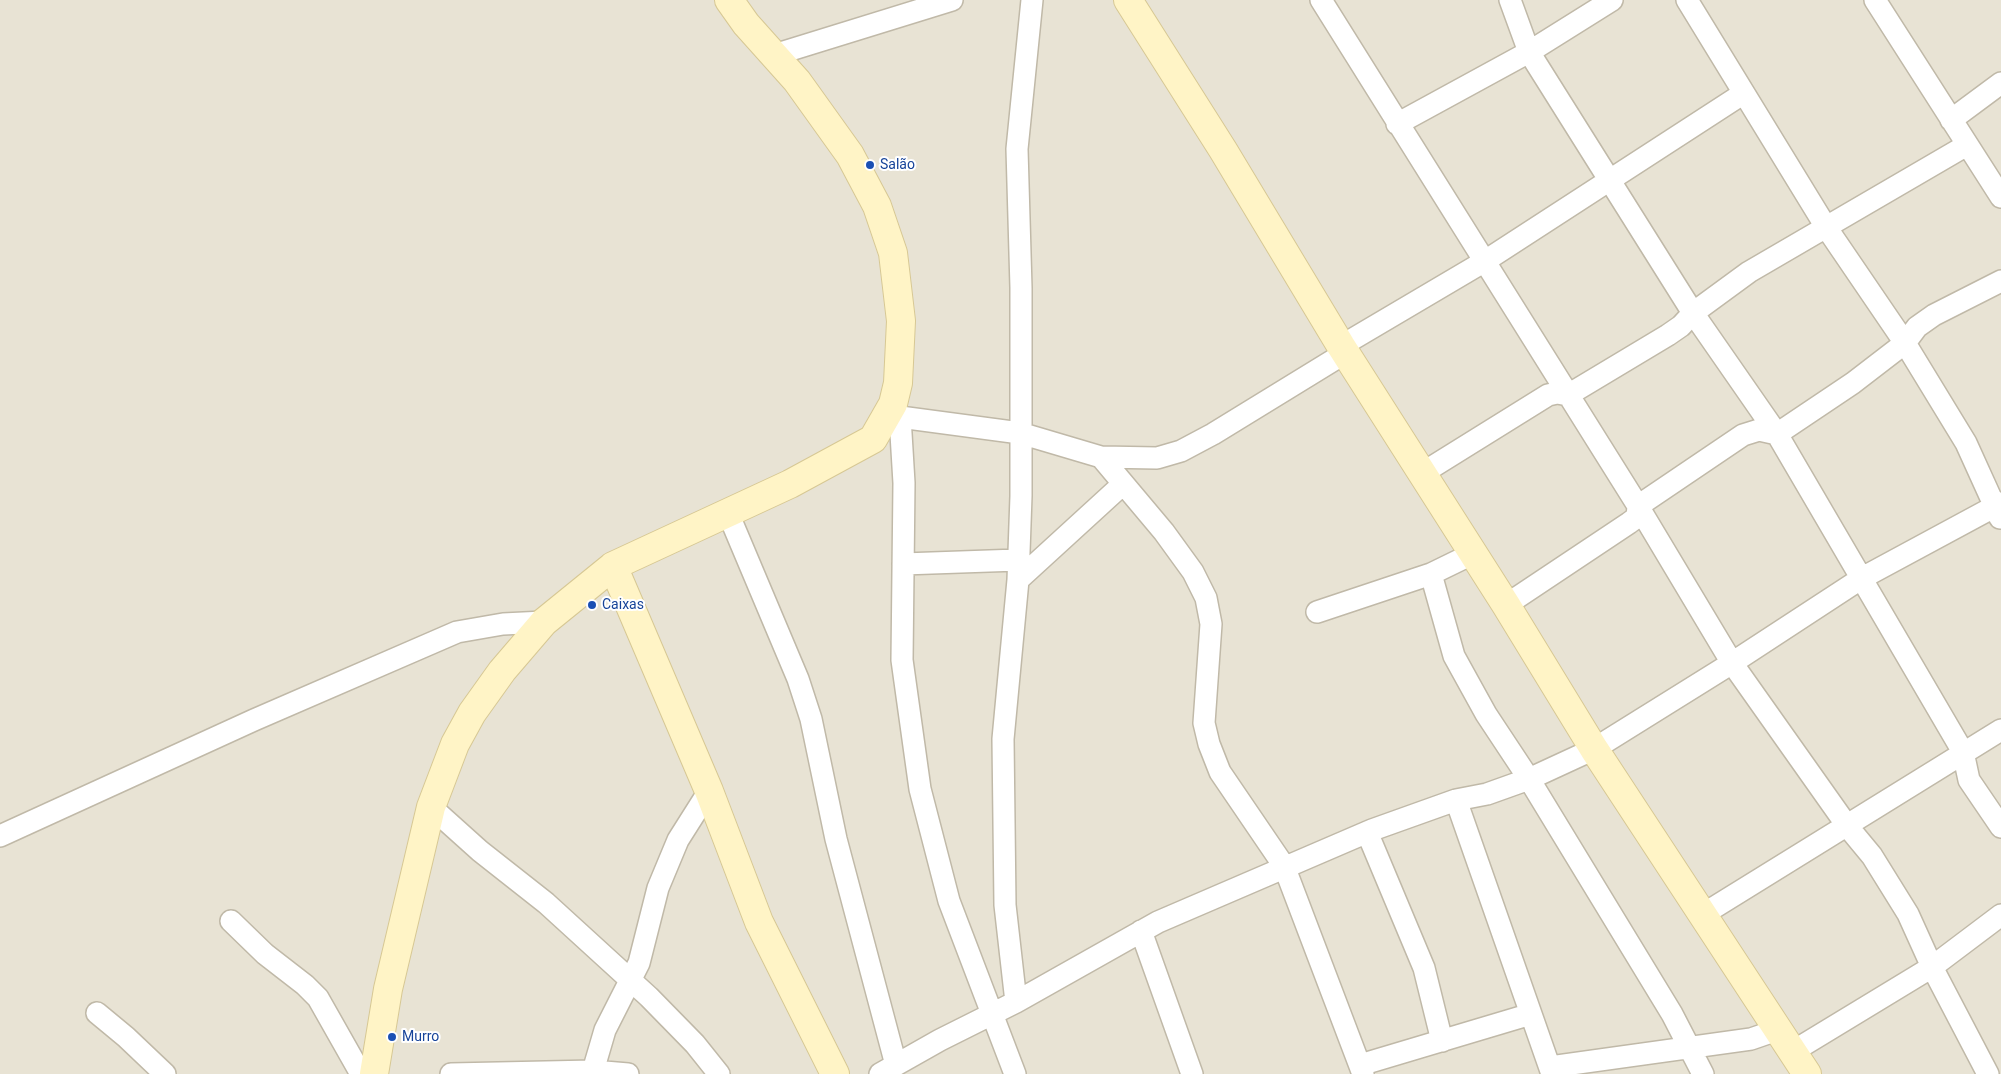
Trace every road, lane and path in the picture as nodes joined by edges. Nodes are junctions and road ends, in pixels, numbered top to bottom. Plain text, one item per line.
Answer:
1 (729, 0) edge
2 (952, 0) edge
3 (1032, 0) edge
4 (1128, 0) edge
5 (1320, 0) edge
6 (1510, 0) edge
7 (1612, 0) edge
8 (1687, 0) edge
9 (1875, 0) edge
10 (1529, 52) junction
11 (774, 55) junction
12 (2001, 83) edge
13 (1744, 93) junction
14 (1951, 120) junction
15 (1397, 124) junction
16 (1967, 145) junction
17 (1608, 180) junction
18 (2001, 198) edge
19 (1826, 227) junction
20 (1485, 261) junction
21 (2001, 281) edge
22 (1693, 313) junction
23 (1905, 343) junction
24 (1343, 350) junction
25 (1568, 395) junction
26 (896, 410) junction
27 (1020, 433) junction
28 (1776, 434) junction
29 (1101, 457) junction
30 (1421, 474) junction
31 (1124, 484) junction
32 (1638, 506) junction
33 (1999, 510) edge
34 (728, 513) junction
35 (1472, 554) junction
36 (903, 564) junction
37 (613, 566) junction
38 (1018, 570) junction
39 (1431, 574) junction
40 (1862, 578) junction
41 (1506, 605) junction
42 (1317, 612) dead end
43 (544, 622) junction
44 (1732, 664) junction
45 (2001, 730) edge
46 (1594, 749) junction
47 (1963, 752) junction
48 (1529, 779) junction
49 (709, 791) junction
50 (1456, 800) junction
51 (431, 807) junction
52 (1848, 827) junction
53 (2001, 827) edge
54 (1367, 832) junction
55 (0, 836) edge
56 (1284, 866) junction
57 (2001, 915) edge
58 (1702, 916) junction
59 (231, 921) dead end
60 (1141, 931) junction
61 (1932, 967) junction
62 (630, 980) junction
63 (1016, 1002) junction
64 (97, 1013) dead end
65 (991, 1014) junction
66 (1531, 1014) junction
67 (1442, 1041) junction
68 (1784, 1041) junction
69 (1689, 1046) junction
70 (888, 1070) edge
71 (1362, 1070) edge
72 (1551, 1070) edge
73 (593, 1071) junction
74 (568, 1073) edge
75 (165, 1074) edge
76 (360, 1074) edge
77 (374, 1074) edge
78 (451, 1074) edge
79 (628, 1074) edge
80 (719, 1074) edge
81 (835, 1074) edge
82 (1015, 1074) edge
83 (1192, 1074) edge
84 (1703, 1074) edge
85 (1807, 1074) edge
86 (1988, 1074) edge

1 - 11 street
2 - 11 street
3 - 27 street
4 - 24 street
5 - 15 street
6 - 10 street
7 - 10 street
8 - 13 street
9 - 14 street
10 - 15 street
10 - 17 street
11 - 26 street
12 - 14 street
13 - 17 street
13 - 19 street
14 - 16 street
15 - 20 street
16 - 18 street
16 - 19 street
17 - 20 street
17 - 22 street
19 - 22 street
19 - 23 street
20 - 24 street
20 - 25 street
21 - 23 street
22 - 25 street
22 - 28 street
23 - 28 street
23 - 33 street
24 - 29 street
24 - 30 street
25 - 30 street
25 - 32 street
26 - 27 street
26 - 34 street
26 - 36 street
27 - 29 street
27 - 38 street
28 - 32 street
28 - 40 street
29 - 31 street
30 - 35 street
31 - 38 street
31 - 56 street
32 - 41 street
32 - 44 street
33 - 40 street
34 - 37 street
34 - 70 street
35 - 39 street
35 - 41 street
36 - 38 street
36 - 65 street
37 - 43 street
37 - 49 street
38 - 63 street
39 - 42 street
39 - 48 street
40 - 44 street
40 - 47 street
41 - 46 street
43 - 51 street
43 - 55 street
44 - 46 street
44 - 52 street
45 - 47 street
46 - 48 street
46 - 58 street
47 - 52 street
47 - 53 street
48 - 50 street
48 - 69 street
49 - 62 street
49 - 81 street
50 - 54 street
50 - 66 street
51 - 62 street
51 - 77 street
52 - 58 street
52 - 61 street
54 - 56 street
54 - 67 street
56 - 60 street
56 - 71 street
57 - 61 street
58 - 68 street
59 - 76 street
60 - 63 street
60 - 83 street
61 - 68 street
61 - 86 street
62 - 73 street
62 - 80 street
63 - 65 street
64 - 75 street
65 - 70 street
65 - 82 street
66 - 67 street
66 - 72 street
67 - 71 street
68 - 69 street
68 - 85 street
69 - 72 street
69 - 84 street
73 - 74 street
73 - 79 street
74 - 78 street

